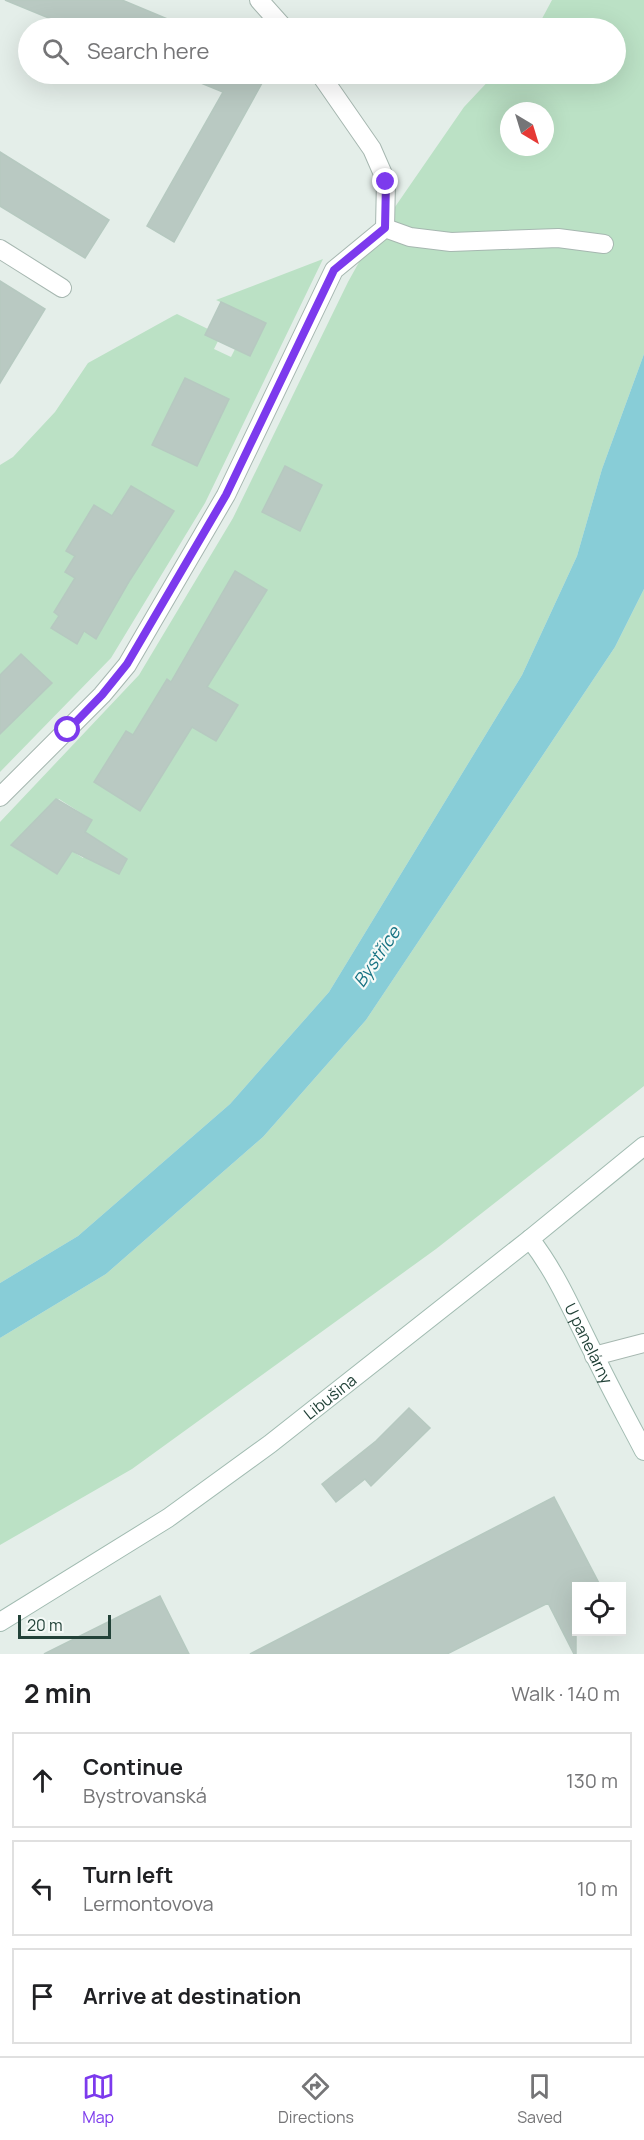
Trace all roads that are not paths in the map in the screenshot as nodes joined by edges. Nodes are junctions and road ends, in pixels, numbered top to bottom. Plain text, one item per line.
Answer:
1 (259, 0) edge
2 (275, 18) edge
3 (327, 84) edge
4 (385, 228) junction
5 (604, 244) dead end
6 (0, 249) edge
7 (62, 288) dead end
8 (0, 796) edge
9 (644, 1146) edge
10 (530, 1239) junction
11 (644, 1343) edge
12 (594, 1356) junction
13 (644, 1451) edge
14 (0, 1622) edge

1 - 2 street
3 - 4 street
4 - 5 street
4 - 8 street
6 - 7 street
9 - 10 street, Libušina
10 - 12 street, U panelárny
10 - 14 street, Libušina
11 - 12 street
12 - 13 street, U panelárny

